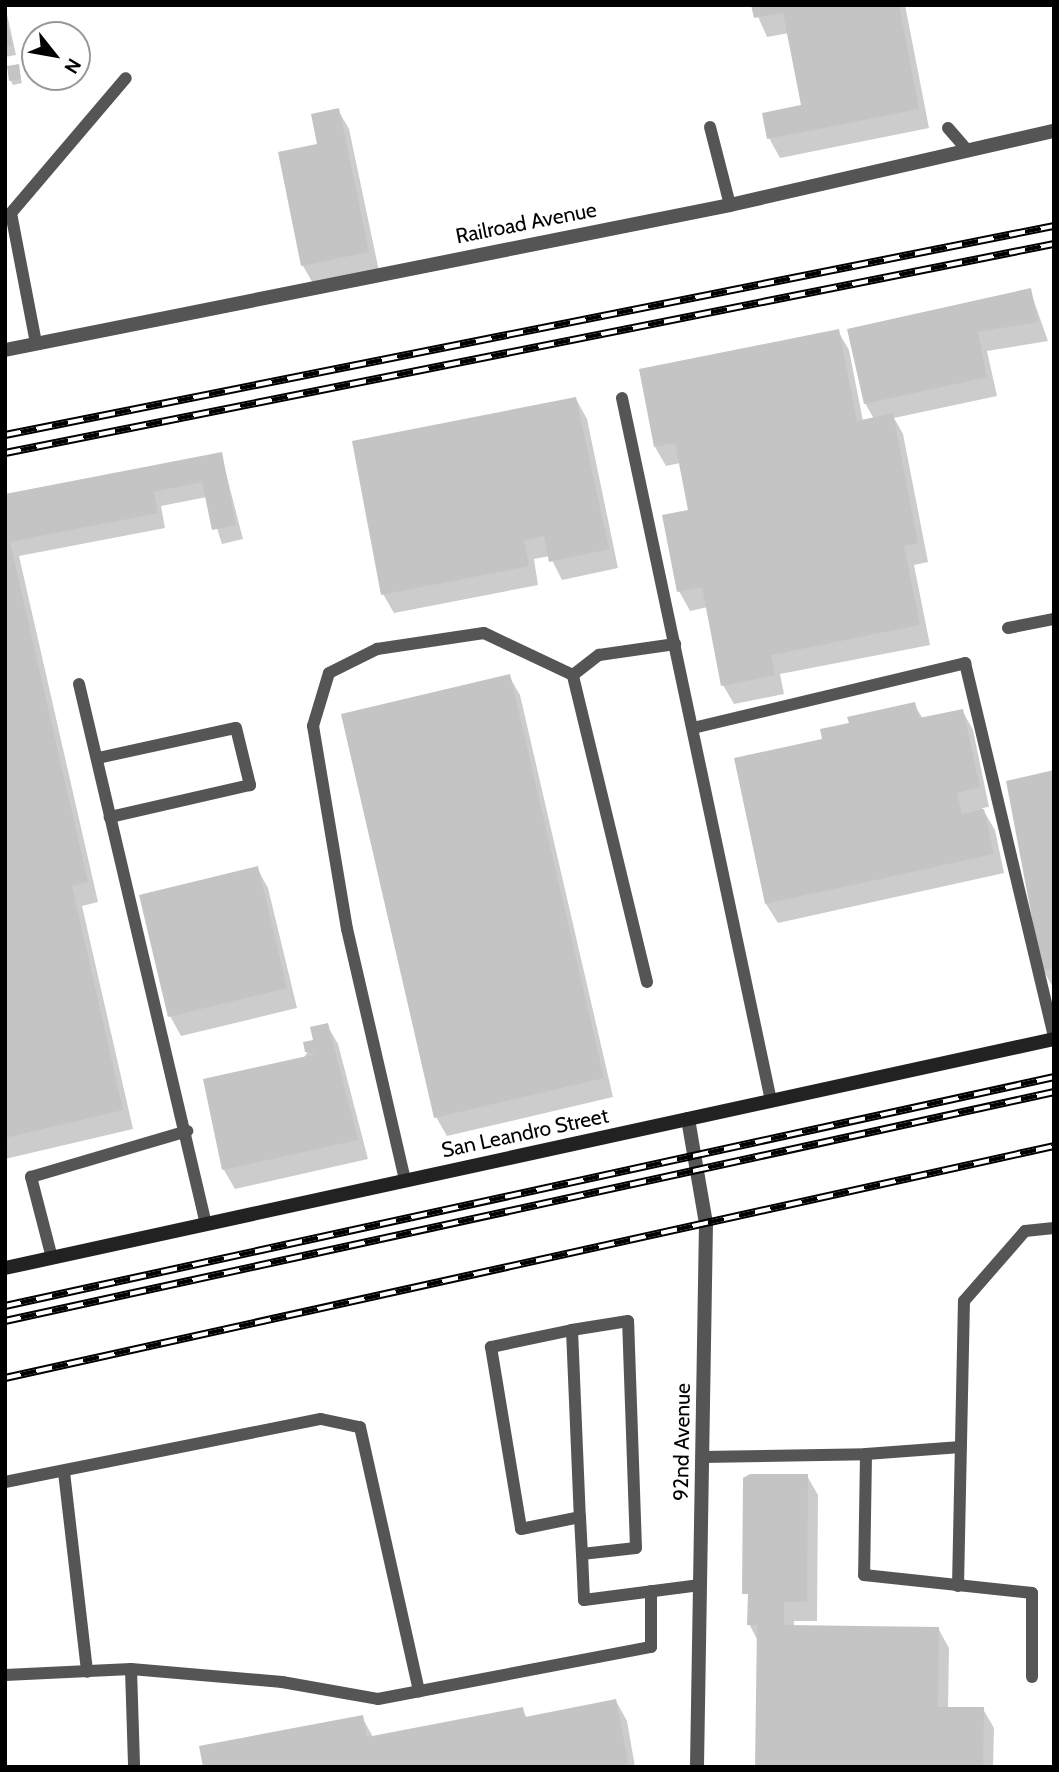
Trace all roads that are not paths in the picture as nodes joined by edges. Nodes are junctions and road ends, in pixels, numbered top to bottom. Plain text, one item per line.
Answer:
1 (127, 78) dead end
2 (710, 127) dead end
3 (948, 128) dead end
4 (1054, 131) edge
5 (966, 149) junction
6 (730, 205) junction
7 (36, 343) junction
8 (5, 349) edge
9 (622, 398) dead end
10 (1054, 619) edge
11 (1008, 628) dead end
12 (675, 644) junction
13 (573, 675) junction
14 (79, 684) dead end
15 (693, 728) junction
16 (99, 758) junction
17 (110, 817) junction
18 (647, 982) dead end
19 (1054, 1038) edge
20 (771, 1101) junction
21 (688, 1119) junction
22 (187, 1131) junction
23 (405, 1180) junction
24 (206, 1224) junction
25 (1054, 1228) edge
26 (52, 1258) junction
27 (5, 1268) edge
28 (572, 1330) junction
29 (961, 1447) junction
30 (866, 1454) junction
31 (702, 1457) junction
32 (64, 1472) junction
33 (5, 1482) edge
34 (580, 1517) junction
35 (582, 1554) junction
36 (700, 1585) junction
37 (958, 1586) junction
38 (651, 1591) junction
39 (131, 1670) junction
40 (87, 1672) junction
41 (5, 1675) edge
42 (1032, 1677) dead end
43 (418, 1692) junction
44 (134, 1767) edge
45 (697, 1767) edge

1 - 7 lane
2 - 6 lane
3 - 5 lane
4 - 5 street, Railroad Avenue
5 - 6 street, Railroad Avenue
6 - 7 street, Railroad Avenue
7 - 8 street, Railroad Avenue
9 - 12 lane
10 - 11 lane
12 - 13 lane
12 - 15 lane
13 - 18 lane
13 - 23 lane
14 - 16 lane
15 - 19 lane
15 - 20 lane
16 - 17 lane
16 - 17 lane
17 - 22 lane
19 - 20 main road, San Leandro Street
20 - 21 main road, San Leandro Street
21 - 23 main road, San Leandro Street
21 - 31 street, 92nd Avenue
22 - 24 lane
22 - 26 lane
23 - 24 main road, San Leandro Street
24 - 26 main road, San Leandro Street
25 - 29 lane
26 - 27 main road, San Leandro Street
28 - 34 lane
28 - 34 lane
28 - 35 lane
29 - 30 lane
29 - 37 lane
30 - 31 lane
30 - 37 lane
31 - 36 street, 92nd Avenue
32 - 33 lane
32 - 40 lane
32 - 43 lane
34 - 35 lane
35 - 38 lane
36 - 38 lane
36 - 45 street, 92nd Avenue
37 - 42 lane
38 - 43 lane
39 - 40 lane
39 - 43 lane
39 - 44 lane
40 - 41 lane

